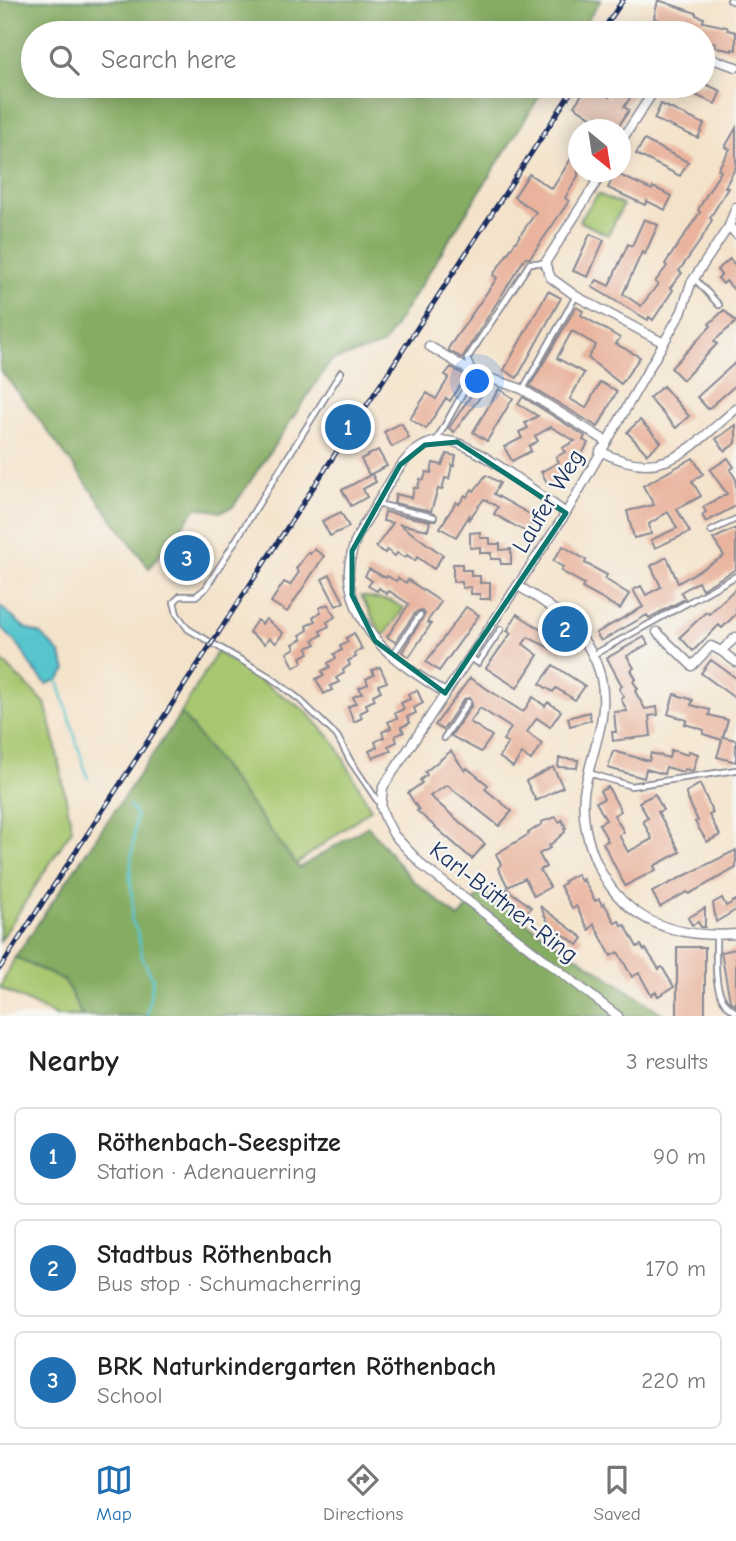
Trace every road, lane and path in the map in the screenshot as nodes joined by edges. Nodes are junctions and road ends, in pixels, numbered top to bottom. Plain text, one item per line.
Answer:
1 (730, 0) edge
2 (736, 2) edge
3 (715, 59) edge
4 (736, 67) edge
5 (650, 98) edge
6 (631, 128) edge
7 (597, 182) edge
8 (736, 207) edge
9 (729, 226) junction
10 (736, 234) edge
11 (545, 263) junction
12 (695, 278) junction
13 (576, 296) junction
14 (719, 305) dead end
15 (662, 342) junction
16 (427, 345) dead end
17 (341, 372) dead end
18 (474, 373) junction
19 (522, 389) junction
20 (736, 409) edge
21 (435, 441) junction
22 (606, 441) junction
23 (600, 451) junction
24 (377, 504) junction
25 (566, 513) junction
26 (434, 517) dead end
27 (736, 519) edge
28 (711, 531) dead end
29 (736, 576) edge
30 (518, 586) junction
31 (420, 615) dead end
32 (501, 629) dead end
33 (657, 632) dead end
34 (736, 637) edge
35 (721, 651) junction
36 (593, 655) junction
37 (392, 656) junction
38 (470, 657) junction
39 (736, 662) edge
40 (445, 692) junction
41 (468, 702) dead end
42 (444, 738) dead end
43 (736, 770) edge
44 (589, 773) junction
45 (381, 807) junction
46 (736, 934) edge
47 (716, 936) junction
48 (736, 1012) edge
49 (618, 1016) edge

1 - 2 lane
3 - 4 street
5 - 6 street
7 - 11 street
8 - 9 street, Laufer Weg
9 - 10 street
9 - 12 street, Laufer Weg
11 - 13 street
11 - 18 lane
12 - 14 lane
12 - 15 street, Laufer Weg
13 - 15 street
13 - 19 lane
15 - 22 street, Laufer Weg
16 - 18 street
17 - 45 lane
18 - 19 street
18 - 21 lane
19 - 22 street
20 - 23 street
21 - 24 street
21 - 25 street
22 - 23 street, Laufer Weg
23 - 25 street, Laufer Weg
24 - 26 lane
24 - 37 street
25 - 30 street, Laufer Weg
27 - 28 lane
29 - 36 lane
30 - 36 street
30 - 38 street, Laufer Weg
31 - 37 lane
32 - 38 lane
33 - 35 street
34 - 35 street
35 - 39 street
36 - 44 street
37 - 40 street
38 - 40 street, Laufer Weg
40 - 45 street, Laufer Weg
41 - 42 lane
43 - 44 lane
44 - 47 street
45 - 49 street, Karl-Büttner-Ring
46 - 47 street
47 - 48 lane

